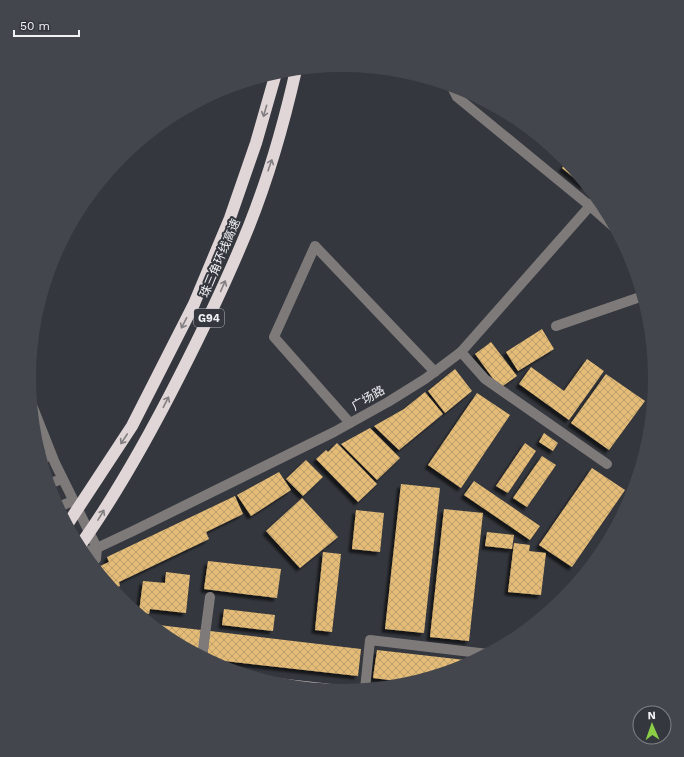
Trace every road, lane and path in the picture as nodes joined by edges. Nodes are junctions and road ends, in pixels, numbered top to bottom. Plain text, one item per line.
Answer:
1 (294, 76) edge
2 (274, 80) edge
3 (456, 95) edge
4 (593, 203) edge
5 (590, 206) junction
6 (600, 215) edge
7 (638, 298) edge
8 (556, 326) dead end
9 (461, 352) junction
10 (435, 372) junction
11 (350, 423) junction
12 (42, 440) edge
13 (51, 455) junction
14 (46, 457) edge
15 (607, 464) dead end
16 (62, 479) junction
17 (54, 482) edge
18 (73, 501) junction
19 (63, 505) edge
20 (71, 519) edge
21 (83, 541) edge
22 (97, 548) junction
23 (89, 551) edge
24 (91, 554) edge
25 (95, 559) edge
26 (210, 597) dead end
27 (203, 651) edge
28 (477, 653) edge
29 (366, 684) edge

21 -> 1 highway, 珠三角环线高速 / G94, bridge
2 -> 20 highway, 珠三角环线高速 / G94, bridge
3 - 5 street
4 - 5 street, 广场路
5 - 6 street
5 - 9 street, 广场路
7 - 8 street
9 - 10 street, 广场路
9 - 15 street
10 - 11 street, 广场路
10 - 11 street
11 - 22 street, 广场路
12 - 13 street
13 - 14 street
13 - 16 street
16 - 17 street
16 - 18 street
18 - 19 street
18 - 22 street
22 - 23 street, 广场路
22 - 24 street, 广场路
22 - 25 street
26 - 27 street
28 - 29 street

